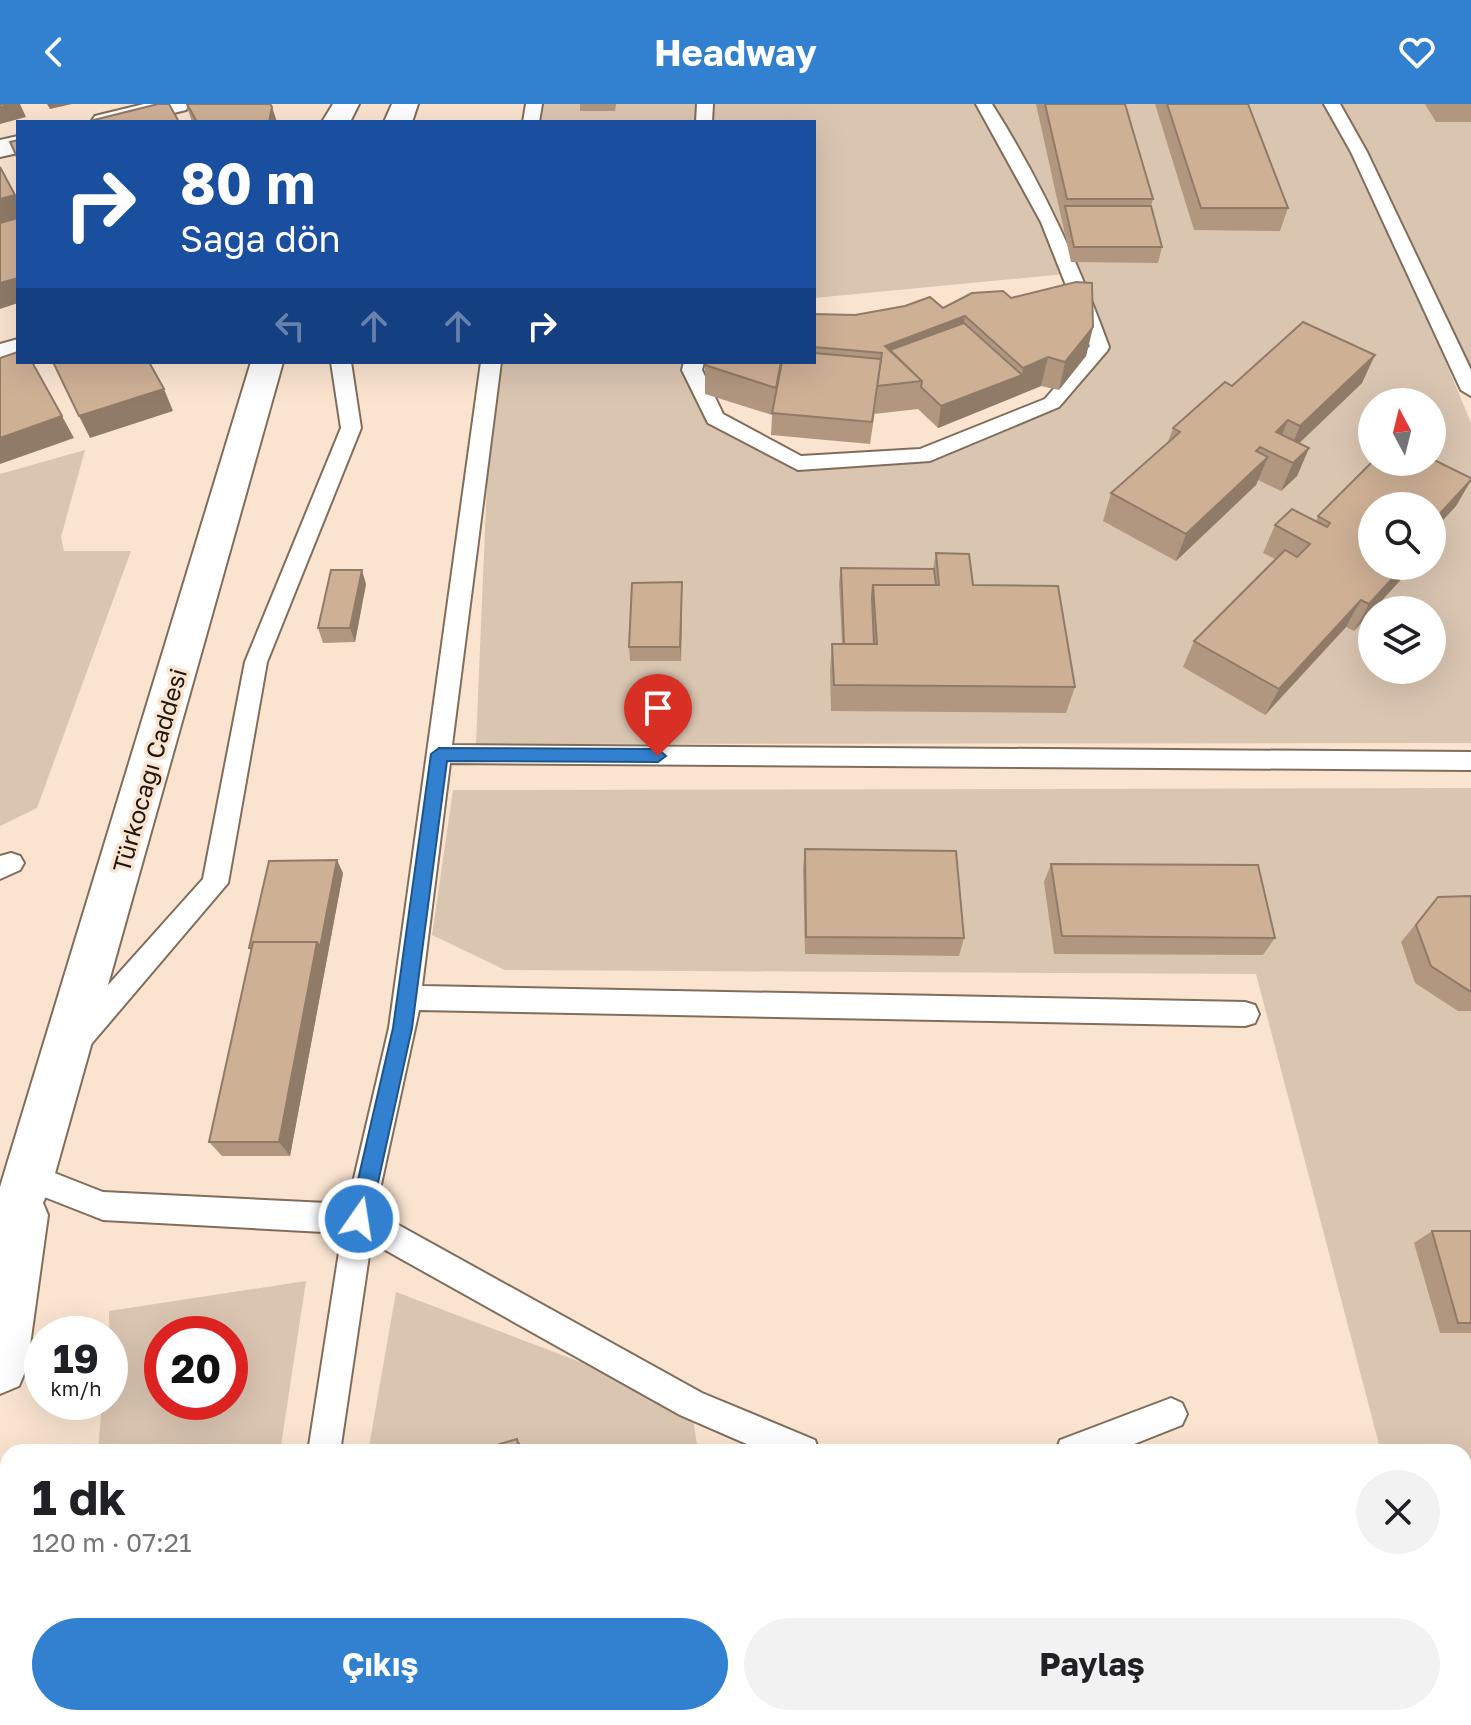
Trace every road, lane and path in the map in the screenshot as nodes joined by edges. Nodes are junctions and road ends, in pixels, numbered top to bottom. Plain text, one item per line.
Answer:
1 (176, 104) edge
2 (984, 104) edge
3 (1332, 104) edge
4 (113, 120) edge
5 (266, 364) edge
6 (341, 364) edge
7 (491, 364) edge
8 (694, 364) edge
9 (1471, 390) edge
10 (439, 754) junction
11 (1471, 761) edge
12 (406, 998) junction
13 (1245, 1014) dead end
14 (65, 1054) junction
15 (29, 1177) junction
16 (359, 1219) junction
17 (0, 1248) edge
18 (0, 1367) edge
19 (1171, 1414) dead end
20 (325, 1444) edge
21 (784, 1444) edge
22 (1093, 1444) edge

1 - 4 main road
2 - 8 lane
3 - 9 lane
5 - 14 main road, Türkocağı Caddesi
6 - 14 lane
7 - 10 lane
10 - 11 lane
10 - 12 lane
12 - 13 lane
12 - 16 lane
14 - 15 main road, Türkocağı Caddesi
15 - 16 lane
15 - 17 main road, Türkocağı Caddesi
15 - 18 main road, Türkocağı Caddesi
16 - 20 lane
16 - 21 lane
19 - 22 lane

